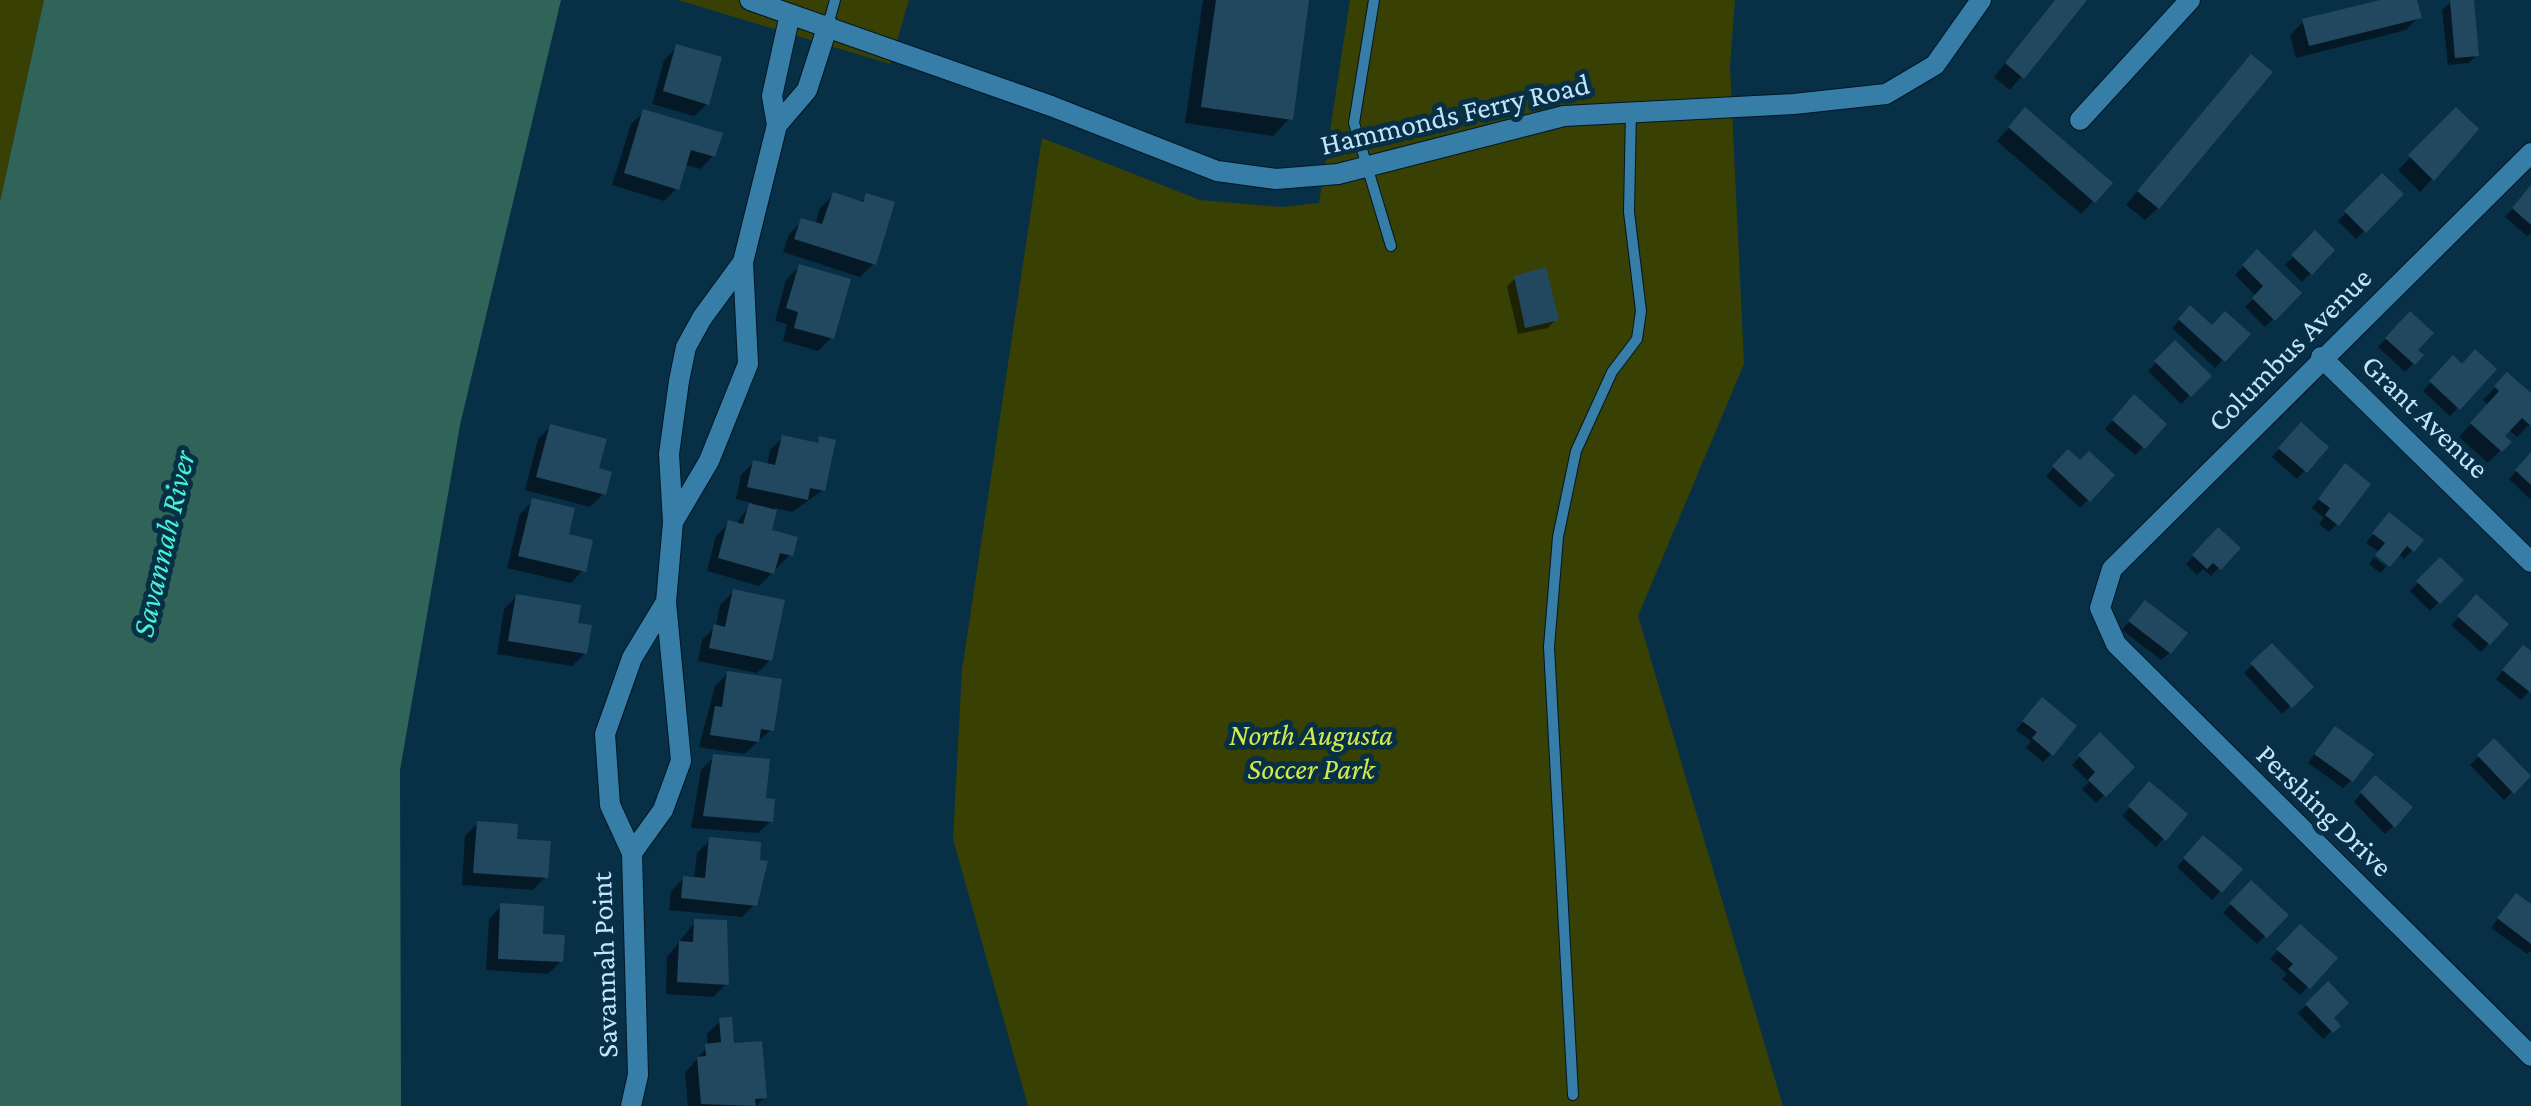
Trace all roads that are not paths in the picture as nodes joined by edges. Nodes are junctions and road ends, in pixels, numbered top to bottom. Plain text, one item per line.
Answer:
1 (750, 0) edge
2 (836, 0) edge
3 (1374, 0) edge
4 (1981, 0) edge
5 (2190, 0) edge
6 (790, 14) junction
7 (828, 26) junction
8 (1631, 110) junction
9 (2080, 120) dead end
10 (777, 124) junction
11 (2531, 153) edge
12 (1368, 167) junction
13 (1391, 246) dead end
14 (743, 262) junction
15 (2321, 358) junction
16 (673, 522) junction
17 (2531, 562) edge
18 (2101, 594) joint
19 (666, 602) junction
20 (632, 853) junction
21 (2531, 1056) edge
22 (638, 1076) junction
23 (1573, 1095) dead end
24 (631, 1106) edge
25 (648, 1106) edge

1 - 6 street, Hammonds Ferry Road
2 - 7 lane
3 - 12 lane
4 - 8 street, Hammonds Ferry Road
5 - 9 street
6 - 7 street, Hammonds Ferry Road
6 - 10 street, Savannah Point
7 - 10 street, Savannah Point
7 - 12 street, Hammonds Ferry Road
8 - 12 street, Hammonds Ferry Road
8 - 23 lane
10 - 14 street, Savannah Point
11 - 15 street, Columbus Avenue
12 - 13 lane
14 - 16 street, Savannah Point
14 - 16 street, Savannah Point
15 - 17 street, Grant Avenue
15 - 18 street, Columbus Avenue
16 - 19 street, Savannah Point
18 - 21 street, Pershing Drive
19 - 20 street, Savannah Point
19 - 20 street, Savannah Point
20 - 22 street, Savannah Point
22 - 24 street, Savannah Point
22 - 25 street, Savannah Point

